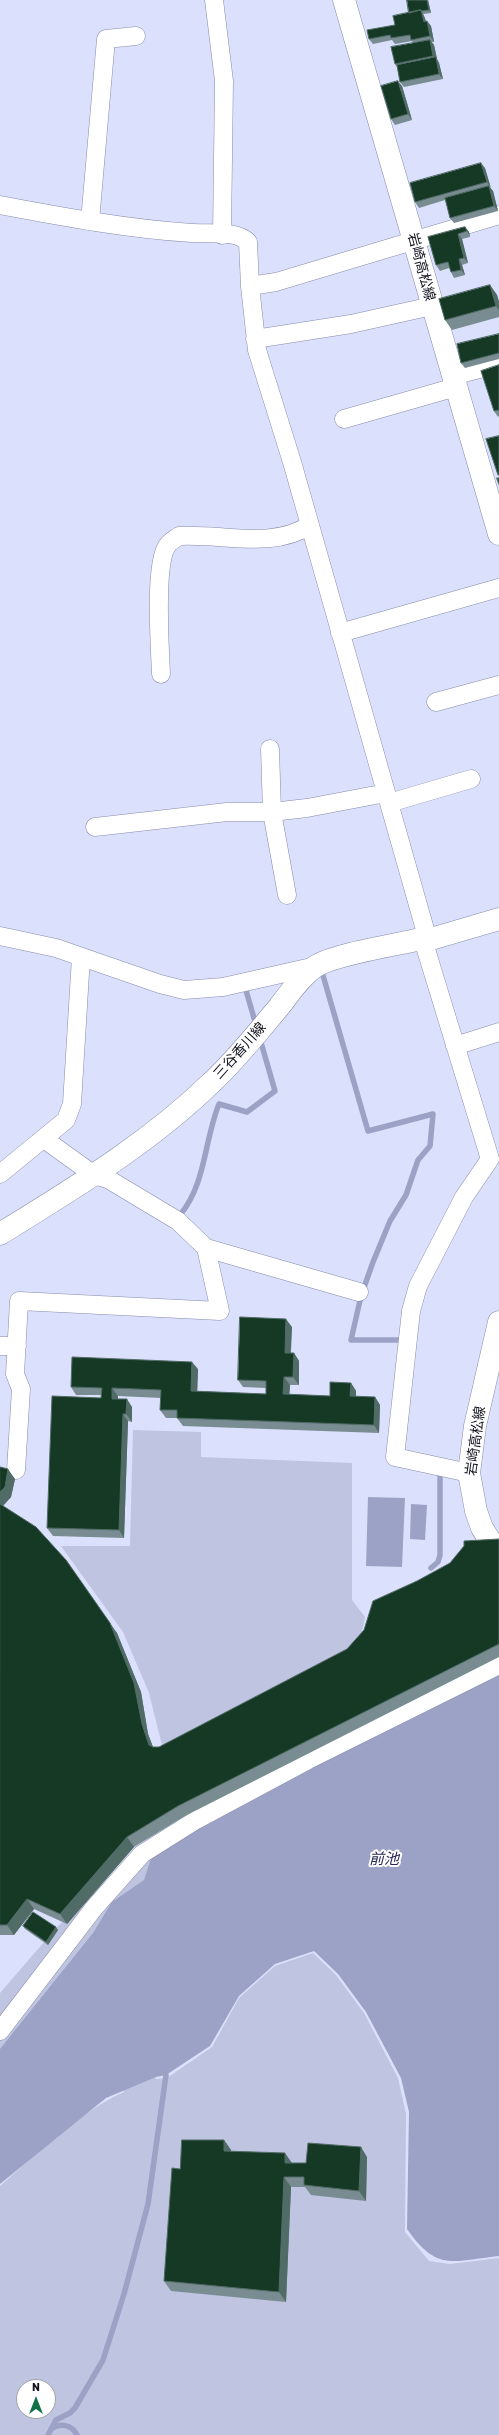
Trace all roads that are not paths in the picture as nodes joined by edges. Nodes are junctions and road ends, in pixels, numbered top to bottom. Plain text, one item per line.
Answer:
1 (214, 0) edge
2 (344, 0) edge
3 (136, 36) dead end
4 (0, 205) edge
5 (499, 215) edge
6 (90, 221) junction
7 (222, 235) junction
8 (414, 241) junction
9 (250, 286) junction
10 (432, 306) junction
11 (255, 339) junction
12 (499, 364) edge
13 (454, 382) junction
14 (344, 419) dead end
15 (310, 525) junction
16 (499, 534) edge
17 (499, 588) edge
18 (340, 634) junction
19 (161, 674) dead end
20 (499, 685) edge
21 (436, 702) dead end
22 (270, 749) dead end
23 (471, 779) dead end
24 (387, 798) junction
25 (272, 812) junction
26 (95, 827) dead end
27 (287, 896) dead end
28 (499, 919) edge
29 (0, 936) edge
30 (425, 939) junction
31 (81, 957) junction
32 (316, 966) junction
33 (499, 1032) edge
34 (455, 1046) junction
35 (44, 1139) junction
36 (0, 1174) edge
37 (94, 1175) junction
38 (0, 1234) edge
39 (206, 1248) junction
40 (360, 1292) dead end
41 (499, 1322) edge
42 (8, 1346) edge
43 (16, 1470) dead end
44 (469, 1473) junction
45 (499, 1555) edge
46 (499, 1665) edge
47 (0, 2031) edge

1 - 7 street
2 - 8 main road, 岩崎高松線
3 - 6 street
4 - 6 street
5 - 8 street
6 - 7 street
7 - 9 street
8 - 9 street
8 - 10 main road, 岩崎高松線
9 - 11 street
10 - 11 street
10 - 13 main road, 岩崎高松線
11 - 15 street
12 - 13 street
13 - 14 street
13 - 16 main road, 岩崎高松線
15 - 18 street
15 - 19 street
17 - 18 street
18 - 24 street
20 - 21 street
22 - 25 street
23 - 24 street
24 - 25 street
24 - 30 street
25 - 26 street
25 - 27 street
28 - 30 main road, 三谷香川線
29 - 31 street
30 - 32 main road, 三谷香川線
30 - 34 street
31 - 32 street
31 - 35 street
32 - 37 main road, 三谷香川線
33 - 34 street
34 - 44 street
35 - 36 street
35 - 37 street
37 - 38 main road, 三谷香川線
37 - 39 street
39 - 40 street
39 - 42 street
41 - 44 main road, 岩崎高松線
42 - 43 street
44 - 45 main road, 岩崎高松線
46 - 47 street

